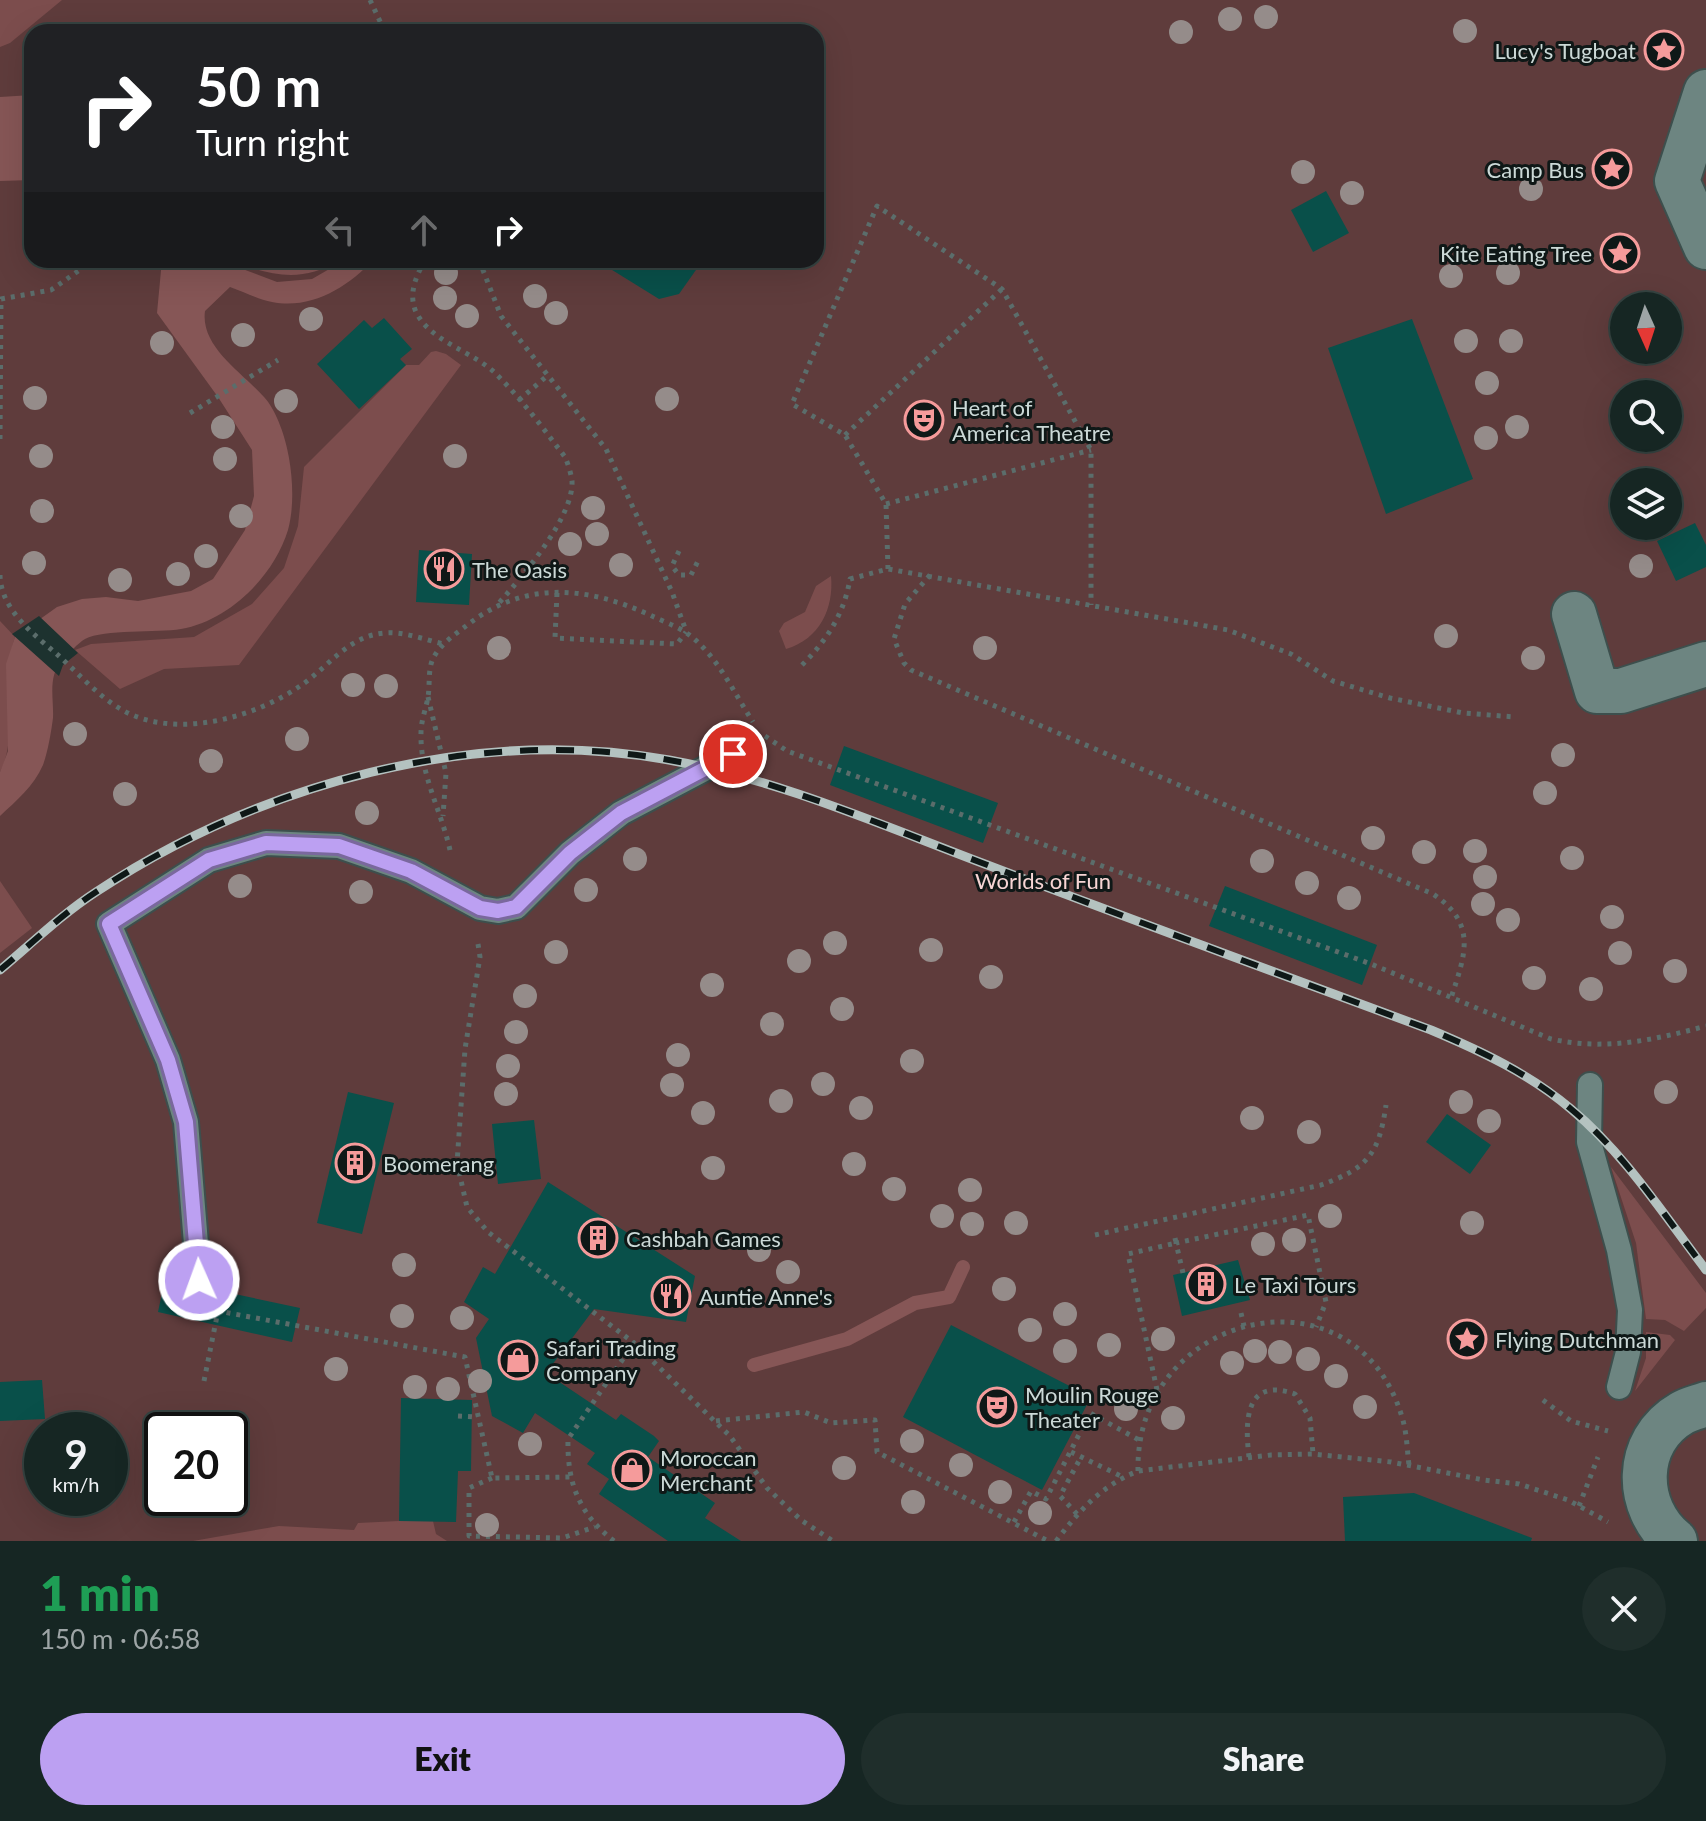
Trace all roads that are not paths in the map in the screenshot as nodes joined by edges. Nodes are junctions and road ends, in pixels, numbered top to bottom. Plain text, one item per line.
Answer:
1 (1706, 92) edge
2 (1706, 247) edge
3 (1574, 614) dead end
4 (1706, 664) edge
5 (733, 754) dead end
6 (1590, 1085) dead end
7 (199, 1280) dead end
8 (1619, 1387) dead end
9 (1706, 1404) edge
10 (1675, 1541) edge

1 - 2 street
3 - 4 street
5 - 7 lane
6 - 8 lane
9 - 10 street

